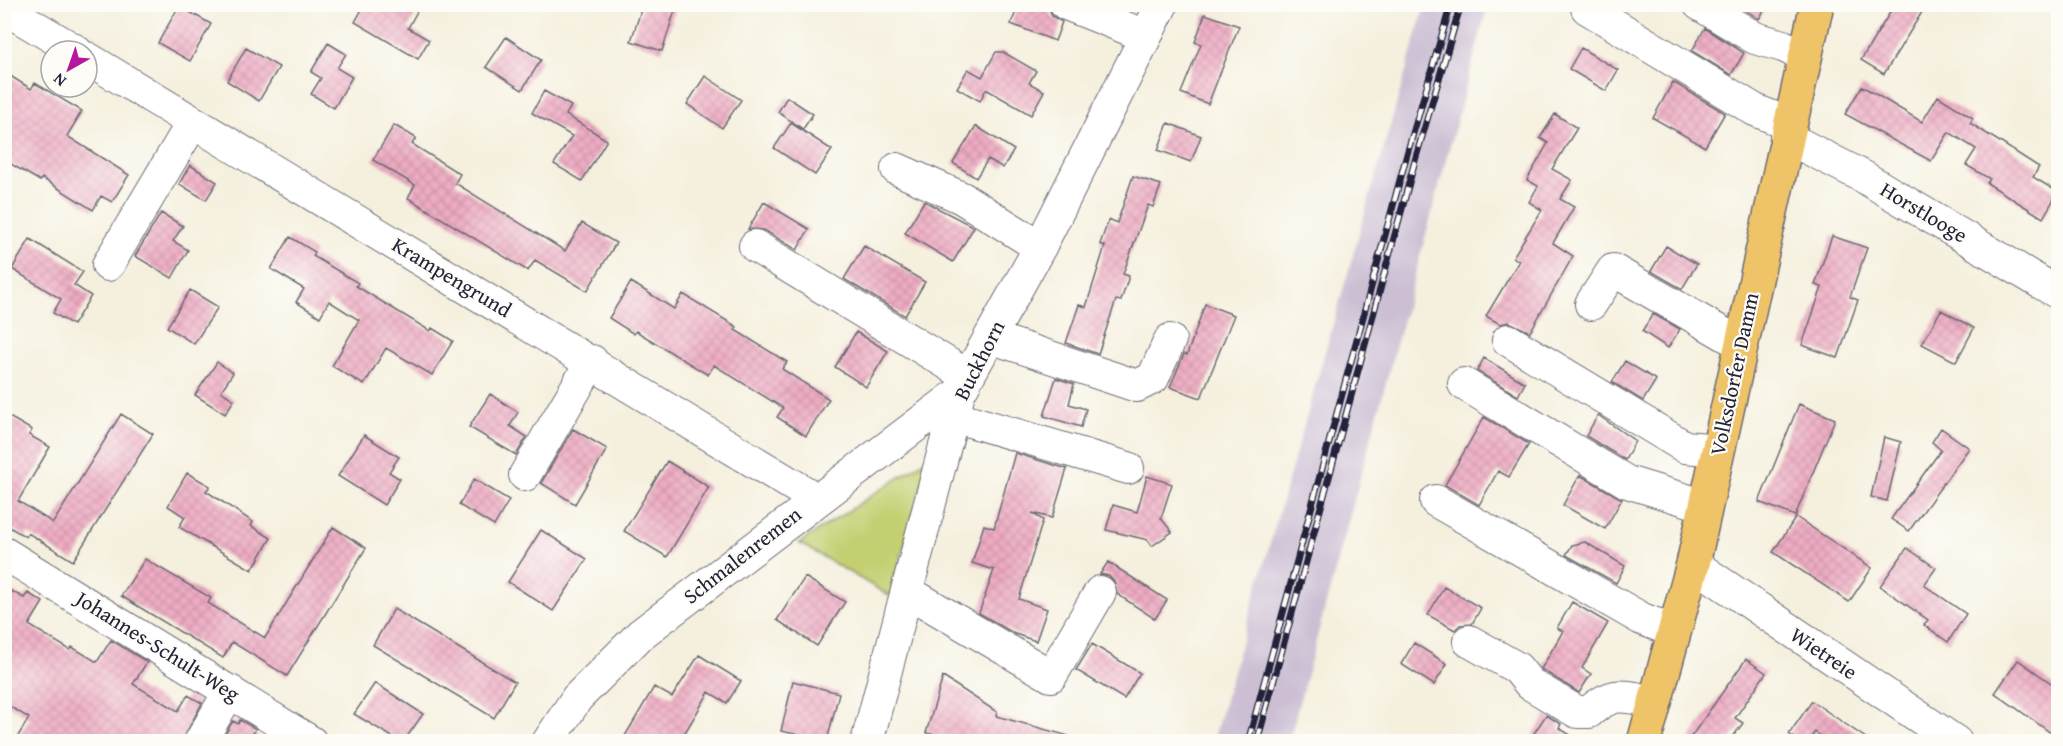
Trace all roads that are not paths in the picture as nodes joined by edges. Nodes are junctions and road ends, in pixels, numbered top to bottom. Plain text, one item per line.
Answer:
1 (1066, 4) edge
2 (1162, 4) edge
3 (1699, 4) edge
4 (1817, 4) edge
5 (4, 8) edge
6 (1587, 9) dead end
7 (1146, 36) junction
8 (56, 39) edge
9 (1805, 56) junction
10 (99, 65) edge
11 (193, 122) junction
12 (1788, 131) junction
13 (897, 169) dead end
14 (755, 246) dead end
15 (1040, 247) junction
16 (108, 265) dead end
17 (2058, 293) edge
18 (1591, 304) dead end
19 (990, 337) junction
20 (1170, 340) dead end
21 (1508, 340) dead end
22 (1741, 345) junction
23 (592, 361) junction
24 (1464, 384) dead end
25 (960, 395) junction
26 (1718, 450) junction
27 (1128, 468) dead end
28 (525, 475) dead end
29 (816, 499) junction
30 (1436, 501) dead end
31 (1706, 506) junction
32 (8, 562) edge
33 (1693, 564) junction
34 (908, 592) junction
35 (1100, 592) dead end
36 (1674, 631) junction
37 (1469, 641) dead end
38 (230, 691) junction
39 (1655, 702) junction
40 (200, 741) edge
41 (311, 741) edge
42 (548, 741) edge
43 (867, 741) edge
44 (1644, 741) edge
45 (1956, 741) edge

1 - 7 street
2 - 7 street, Buckhorn
3 - 9 street
4 - 9 main road, Volksdorfer Damm
5 - 8 street
6 - 12 street, Horstlooge
7 - 15 street, Buckhorn
9 - 12 main road, Volksdorfer Damm
10 - 11 street, Krampengrund
11 - 16 street
11 - 23 street, Krampengrund
12 - 17 street, Horstlooge
12 - 22 main road, Volksdorfer Damm
13 - 15 street
14 - 25 street
15 - 19 street, Buckhorn
18 - 22 street
19 - 20 street
19 - 25 street, Buckhorn
21 - 26 street
22 - 26 main road, Volksdorfer Damm
23 - 28 street
23 - 29 street, Krampengrund
24 - 31 street
25 - 27 street
25 - 29 street, Schmalenremen
25 - 34 street, Buckhorn
26 - 31 main road, Volksdorfer Damm
29 - 42 street, Schmalenremen
30 - 36 street
31 - 33 main road, Volksdorfer Damm
32 - 38 street, Johannes-Schult-Weg
33 - 36 main road, Volksdorfer Damm
33 - 45 street, Wietreie
34 - 35 street
34 - 43 street, Buckhorn
36 - 39 main road, Volksdorfer Damm
37 - 39 street
38 - 40 street
38 - 41 street, Johannes-Schult-Weg
39 - 44 main road, Volksdorfer Damm

